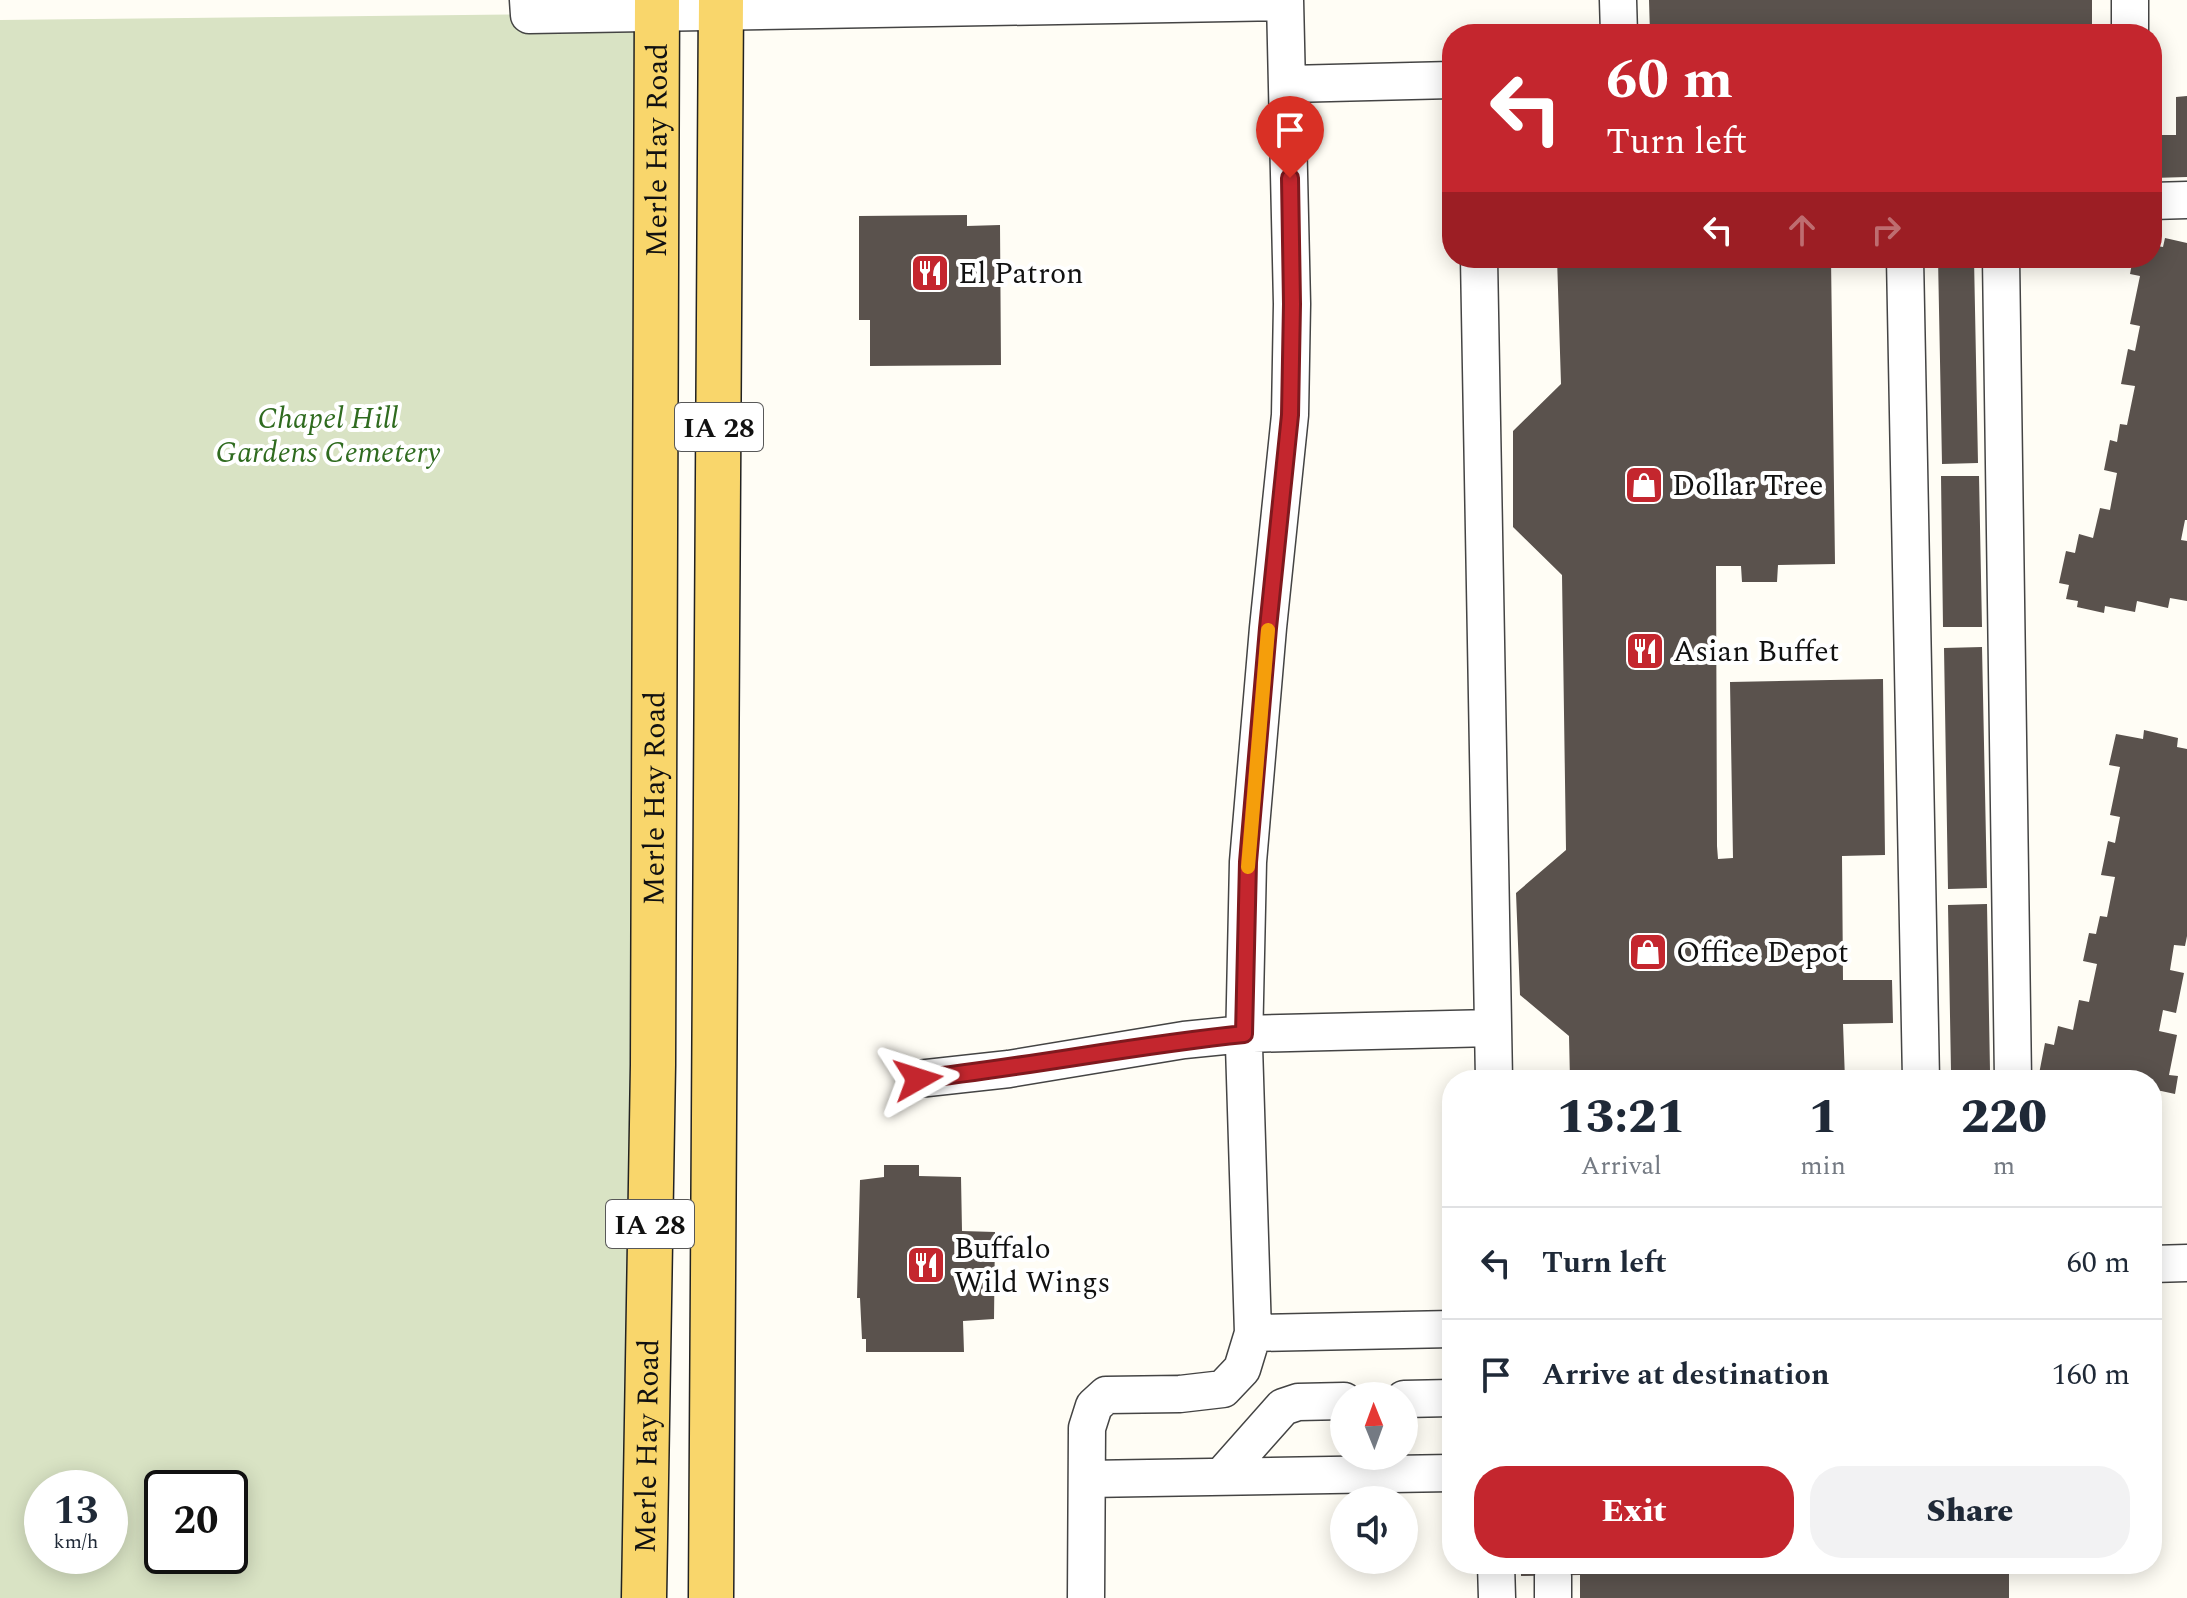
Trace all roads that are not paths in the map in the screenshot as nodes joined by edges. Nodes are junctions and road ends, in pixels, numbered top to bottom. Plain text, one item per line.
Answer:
1 (1618, 0) edge
2 (2130, 0) edge
3 (1285, 1) edge
4 (856, 5) edge
5 (529, 7) edge
6 (688, 8) edge
7 (1619, 24) edge
8 (2130, 24) edge
9 (1442, 80) edge
10 (1289, 84) junction
11 (2187, 200) edge
12 (2162, 201) edge
13 (1479, 268) edge
14 (1905, 268) edge
15 (2001, 268) edge
16 (1493, 1028) junction
17 (1244, 1034) junction
18 (1494, 1070) edge
19 (1921, 1070) edge
20 (2013, 1070) edge
21 (918, 1079) dead end
22 (2187, 1263) edge
23 (2162, 1264) edge
24 (1442, 1329) edge
25 (1253, 1333) junction
26 (1442, 1398) edge
27 (1418, 1399) edge
28 (1330, 1401) edge
29 (1442, 1473) edge
30 (1221, 1477) junction
31 (1087, 1479) junction
32 (1496, 1574) edge
33 (644, 1598) edge
34 (711, 1598) edge
35 (1086, 1598) edge
36 (1497, 1598) edge

1 - 7 lane
2 - 8 lane
3 - 4 lane
3 - 10 lane
4 - 6 lane
5 - 6 lane
6 - 33 main road, Merle Hay Road / IA 28
6 - 34 main road, Merle Hay Road / IA 28
9 - 10 lane
10 - 17 lane
11 - 12 lane
13 - 16 lane
14 - 19 lane
15 - 20 lane
16 - 17 lane
16 - 18 lane
17 - 21 lane
17 - 25 lane
22 - 23 lane
24 - 25 lane
25 - 31 lane
26 - 27 lane
28 - 30 lane
29 - 30 lane
30 - 31 lane
31 - 35 lane
32 - 36 lane

